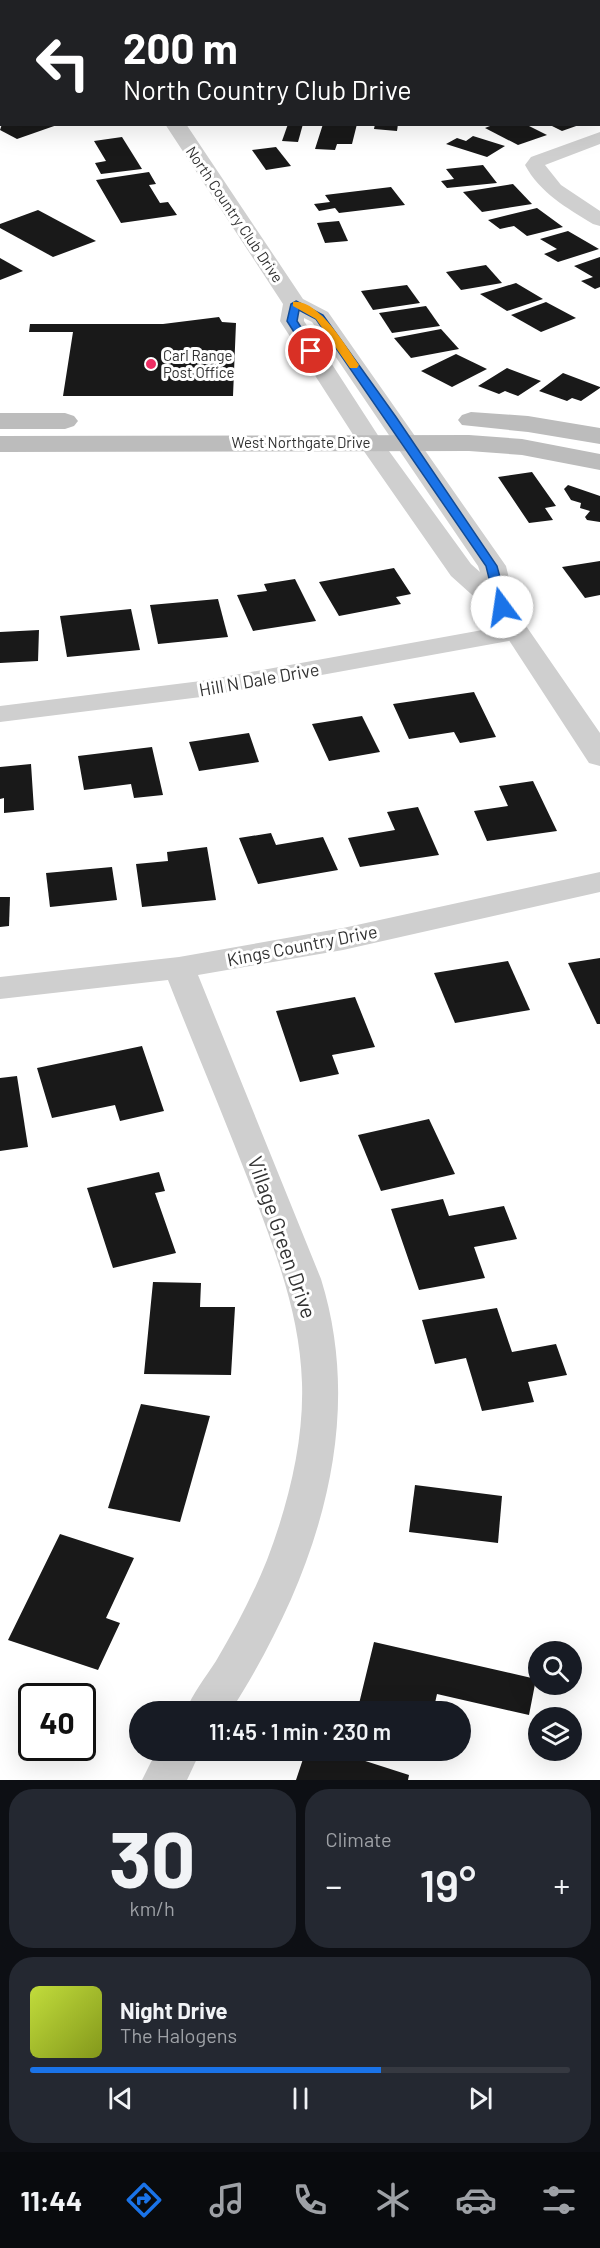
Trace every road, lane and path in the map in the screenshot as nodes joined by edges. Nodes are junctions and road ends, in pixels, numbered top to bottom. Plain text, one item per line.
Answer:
1 (177, 126) edge
2 (600, 138) edge
3 (600, 220) edge
4 (296, 304) junction
5 (322, 419) dead end
6 (355, 419) junction
7 (392, 419) junction
8 (215, 420) dead end
9 (0, 421) edge
10 (600, 436) edge
11 (370, 442) junction
12 (407, 442) junction
13 (0, 444) edge
14 (600, 462) edge
15 (509, 619) junction
16 (0, 714) edge
17 (600, 756) edge
18 (600, 882) edge
19 (179, 968) junction
20 (0, 988) edge
21 (214, 1701) edge
22 (174, 1761) edge
23 (164, 1780) edge

1 - 4 street, North Country Club Drive
2 - 3 street
4 - 6 street, North Country Club Drive
4 - 7 street, North Country Club Drive
5 - 6 main road, West Northgate Drive
6 - 7 main road, West Northgate Drive
6 - 11 street, North Country Club Drive
7 - 10 main road, West Northgate Drive
7 - 12 street, North Country Club Drive
8 - 9 main road, West Northgate Drive
11 - 12 main road, West Northgate Drive
11 - 13 main road, West Northgate Drive
11 - 15 street, North Country Club Drive
12 - 14 main road, West Northgate Drive
12 - 15 street, North Country Club Drive
15 - 16 street, Hill N Dale Drive
15 - 17 street, North Country Club Drive
18 - 19 street, Kings Country Drive
19 - 20 street, Kings Country Drive
19 - 21 street, Village Green Drive
22 - 23 street

